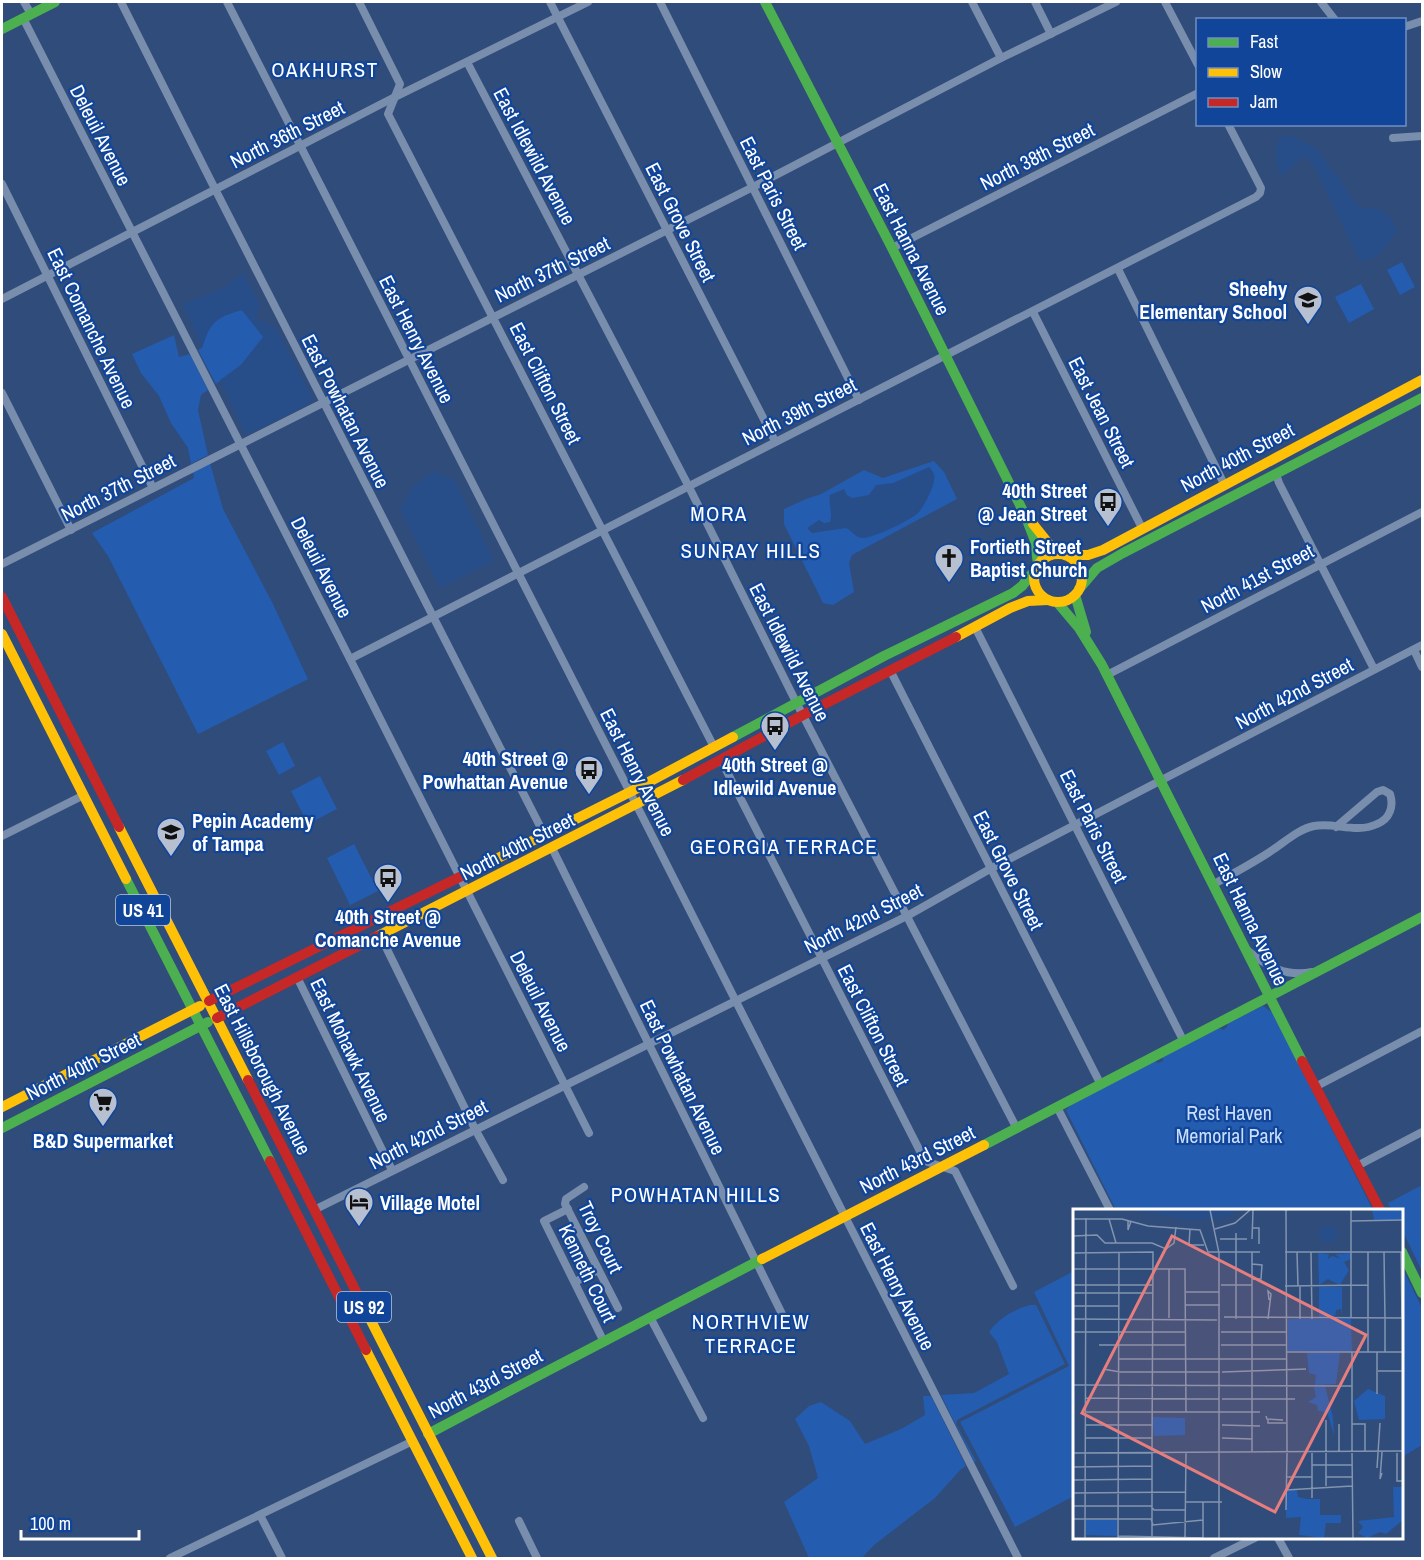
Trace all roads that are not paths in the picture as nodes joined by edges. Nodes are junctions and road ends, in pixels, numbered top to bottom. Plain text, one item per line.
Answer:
1 (24, 2) edge
2 (55, 2) edge
3 (121, 2) edge
4 (226, 2) edge
5 (359, 2) edge
6 (550, 2) edge
7 (588, 2) edge
8 (660, 2) edge
9 (765, 2) edge
10 (972, 2) edge
11 (1035, 2) edge
12 (1116, 2) edge
13 (1165, 2) edge
14 (1321, 2) edge
15 (27, 16) junction
16 (558, 17) junction
17 (1333, 18) edge
18 (1422, 21) edge
19 (1406, 26) edge
20 (2, 29) edge
21 (1052, 34) junction
22 (1001, 58) junction
23 (467, 62) junction
24 (1196, 63) edge
25 (1196, 94) edge
26 (393, 99) junction
27 (1229, 126) edge
28 (1422, 136) edge
29 (1393, 138) dead end
30 (837, 143) junction
31 (300, 146) junction
32 (2, 184) edge
33 (753, 187) junction
34 (215, 189) junction
35 (667, 230) junction
36 (132, 231) junction
37 (892, 248) junction
38 (1118, 269) junction
39 (578, 274) junction
40 (48, 275) junction
41 (2, 299) edge
42 (1033, 312) junction
43 (493, 316) junction
44 (946, 355) junction
45 (409, 358) junction
46 (1422, 380) edge
47 (2, 393) edge
48 (1422, 398) edge
49 (859, 400) junction
50 (323, 401) junction
51 (775, 441) junction
52 (241, 443) junction
53 (1276, 474) junction
54 (1224, 484) junction
55 (688, 485) junction
56 (153, 488) junction
57 (1422, 512) edge
58 (1025, 515) junction
59 (1196, 515) junction
60 (1142, 528) junction
61 (603, 529) junction
62 (71, 530) junction
63 (1061, 555) junction
64 (1321, 563) junction
65 (2, 564) edge
66 (1036, 567) junction
67 (518, 573) junction
68 (1077, 592) junction
69 (1052, 601) junction
70 (3, 603) edge
71 (433, 616) junction
72 (975, 627) junction
73 (2, 634) edge
74 (1090, 643) junction
75 (1422, 645) edge
76 (1414, 650) junction
77 (351, 659) junction
78 (1422, 667) edge
79 (1374, 669) junction
80 (890, 670) junction
81 (1107, 675) junction
82 (36, 700) junction
83 (796, 702) junction
84 (57, 707) junction
85 (803, 715) junction
86 (714, 747) junction
87 (721, 760) junction
88 (1161, 781) junction
89 (630, 792) junction
90 (84, 795) junction
91 (637, 805) junction
92 (114, 816) junction
93 (1076, 825) junction
94 (1336, 826) junction
95 (544, 834) junction
96 (2, 836) edge
97 (552, 848) junction
98 (990, 869) junction
99 (460, 876) junction
100 (1214, 884) junction
101 (468, 891) junction
102 (907, 916) junction
103 (1422, 917) edge
104 (380, 935) junction
105 (1246, 949) junction
106 (822, 959) junction
107 (1322, 970) junction
108 (297, 977) junction
109 (1270, 997) junction
110 (209, 1001) junction
111 (736, 1001) junction
112 (193, 1009) junction
113 (217, 1018) junction
114 (201, 1026) junction
115 (1422, 1031) edge
116 (1183, 1040) junction
117 (648, 1044) junction
118 (565, 1085) junction
119 (1101, 1085) junction
120 (1315, 1087) junction
121 (2, 1107) edge
122 (1058, 1107) junction
123 (2, 1128) edge
124 (475, 1129) junction
125 (1017, 1129) junction
126 (1422, 1132) edge
127 (588, 1133) dead end
128 (1357, 1166) junction
129 (941, 1167) junction
130 (392, 1170) junction
131 (503, 1180) dead end
132 (584, 1187) dead end
133 (568, 1209) junction
134 (1109, 1209) edge
135 (1379, 1209) edge
136 (314, 1210) junction
137 (844, 1215) junction
138 (1403, 1256) edge
139 (756, 1261) junction
140 (598, 1270) junction
141 (575, 1282) junction
142 (1013, 1286) dead end
143 (1422, 1293) edge
144 (618, 1308) dead end
145 (650, 1317) junction
146 (785, 1320) dead end
147 (603, 1340) junction
148 (400, 1417) junction
149 (703, 1418) dead end
150 (428, 1434) junction
151 (413, 1441) junction
152 (440, 1457) junction
153 (260, 1515) junction
154 (519, 1521) dead end
155 (1253, 1539) edge
156 (1279, 1539) edge
157 (180, 1556) edge
158 (170, 1558) edge
159 (282, 1558) edge
160 (472, 1558) edge
161 (492, 1558) edge
162 (537, 1558) edge
163 (1018, 1558) edge
164 (1214, 1558) edge
165 (1289, 1558) edge

1 - 15 street, Deleuil Avenue
2 - 15 main road
3 - 34 street, East Powhatan Avenue
4 - 31 street, East Henry Avenue
5 - 26 street, East Clifton Street
6 - 16 street, East Grove Street
7 - 16 street, North 36th Street
8 - 33 street, East Paris Street
9 - 30 main road, East Hanna Avenue
10 - 22 street
11 - 21 street
12 - 21 street, North 37th Street
13 - 24 street
14 - 17 street
15 - 20 main road
15 - 36 street, Deleuil Avenue
16 - 23 street, North 36th Street
16 - 35 street, East Grove Street
18 - 19 street
21 - 22 street, North 37th Street
22 - 30 street, North 37th Street
23 - 26 street, North 36th Street
23 - 39 street, East Idlewild Avenue
25 - 37 street, North 38th Street
26 - 31 street, North 36th Street
26 - 43 street, East Clifton Street
27 - 38 street, North 39th Street
28 - 29 street
30 - 33 street, North 37th Street
30 - 37 main road, East Hanna Avenue
31 - 34 street, North 36th Street
31 - 45 street, East Henry Avenue
32 - 40 street, East Comanche Avenue
33 - 35 street, North 37th Street
33 - 49 street, East Paris Street
34 - 36 street, North 36th Street
34 - 50 street, East Powhatan Avenue
35 - 39 street, North 37th Street
35 - 51 street, East Grove Street
36 - 40 street, North 36th Street
36 - 52 street, Deleuil Avenue
37 - 44 main road, East Hanna Avenue
38 - 42 street, North 39th Street
38 - 54 street
39 - 43 street, North 37th Street
39 - 55 street, East Idlewild Avenue
40 - 41 street, North 36th Street
40 - 56 street, East Comanche Avenue
42 - 44 street, North 39th Street
42 - 60 street, East Jean Street
43 - 45 street, North 37th Street
43 - 61 street, East Clifton Street
44 - 49 street, North 39th Street
44 - 58 main road, East Hanna Avenue
45 - 50 street, North 37th Street
45 - 67 street, East Henry Avenue
46 - 54 main road, North 40th Street
47 - 62 street
48 - 53 main road, North 40th Street
49 - 51 street, North 39th Street
50 - 52 street, North 37th Street
50 - 71 street, East Powhatan Avenue
51 - 55 street, North 39th Street
52 - 56 street, North 37th Street
52 - 77 street, Deleuil Avenue
53 - 59 main road, North 40th Street
53 - 64 street
54 - 59 main road
54 - 60 main road, North 40th Street
55 - 61 street, North 39th Street
55 - 83 street, East Idlewild Avenue
56 - 62 street, North 37th Street
57 - 64 street, North 41st Street
58 - 63 main road, East Hanna Avenue
58 - 66 main road, East Hanna Avenue
59 - 68 main road, North 40th Street
60 - 63 main road, North 40th Street
61 - 67 street, North 39th Street
61 - 86 street, East Clifton Street
62 - 65 street, North 37th Street
63 - 66 main road
63 - 68 main road
64 - 79 street
64 - 81 street, North 41st Street
66 - 69 main road
66 - 83 main road, North 40th Street
67 - 71 street, North 39th Street
67 - 89 street, East Henry Avenue
68 - 69 main road
68 - 74 main road, East Hanna Avenue
69 - 72 main road, North 40th Street
69 - 74 main road, East Hanna Avenue
70 - 84 main road, East Hillsborough Avenue / US 41
71 - 77 street, North 39th Street
71 - 95 street, East Powhatan Avenue
72 - 80 main road, North 40th Street
72 - 93 street, East Paris Street
73 - 82 main road, East Hillsborough Avenue / US 41
74 - 81 main road, East Hanna Avenue
75 - 76 street, North 42nd Street
76 - 78 street
76 - 79 street, North 42nd Street
77 - 99 street, Deleuil Avenue
79 - 88 street, North 42nd Street
80 - 85 main road, North 40th Street
80 - 98 street, East Grove Street
81 - 88 main road, East Hanna Avenue
82 - 84 main road
82 - 90 main road, East Hillsborough Avenue / US 41
83 - 85 street, East Idlewild Avenue
83 - 86 main road, North 40th Street
84 - 92 main road, East Hillsborough Avenue / US 41
85 - 87 main road, North 40th Street
85 - 102 street, East Idlewild Avenue
86 - 89 main road, North 40th Street
87 - 91 main road, North 40th Street
87 - 106 street, East Clifton Street
88 - 93 street, North 42nd Street
88 - 100 main road, East Hanna Avenue
89 - 91 street, East Henry Avenue
89 - 95 main road, North 40th Street
90 - 92 main road
90 - 96 street
90 - 112 main road, East Hillsborough Avenue / US 41
91 - 97 main road, North 40th Street
91 - 111 street, East Henry Avenue
92 - 110 main road, East Hillsborough Avenue / US 41
93 - 98 street, North 42nd Street
93 - 116 street, East Paris Street
94 - 94 street
94 - 100 street
95 - 99 main road, North 40th Street
97 - 101 main road, North 40th Street
97 - 117 street, East Powhatan Avenue
98 - 102 street, North 42nd Street
98 - 119 street, East Grove Street
99 - 101 street, Deleuil Avenue
99 - 110 main road, North 40th Street
100 - 105 main road, East Hanna Avenue
101 - 104 main road, North 40th Street
101 - 118 street, Deleuil Avenue
102 - 106 street, North 42nd Street
102 - 125 street, East Idlewild Avenue
103 - 107 main road, North 43rd Street
104 - 108 main road, North 40th Street
104 - 124 street
105 - 107 street
105 - 109 main road, East Hanna Avenue
106 - 111 street, North 42nd Street
106 - 129 street, East Clifton Street
107 - 109 main road, North 43rd Street
108 - 113 main road, North 40th Street
108 - 130 street, East Mohawk Avenue
109 - 116 main road, North 43rd Street
109 - 120 main road, East Hanna Avenue
110 - 112 main road, North 40th Street
110 - 113 main road, East Hillsborough Avenue / US 41
111 - 117 street, North 42nd Street
111 - 137 street, East Henry Avenue
112 - 114 main road, East Hillsborough Avenue / US 92
112 - 121 main road, North 40th Street
113 - 114 main road, North 40th Street
113 - 136 main road, East Hillsborough Avenue / US 92
114 - 123 main road, North 40th Street
114 - 148 main road, East Hillsborough Avenue / US 92
115 - 120 street
116 - 119 main road, North 43rd Street
117 - 118 street, North 42nd Street
117 - 139 street, East Powhatan Avenue
118 - 124 street, North 42nd Street
118 - 127 street, Deleuil Avenue
119 - 122 main road, North 43rd Street
120 - 128 main road, East Hanna Avenue
122 - 125 main road, North 43rd Street
122 - 134 street
124 - 130 street, North 42nd Street
124 - 131 street
125 - 129 main road, North 43rd Street
126 - 128 street
128 - 135 main road, East Hanna Avenue
129 - 137 main road, North 43rd Street
129 - 142 street, East Clifton Street
130 - 136 street, North 42nd Street
132 - 133 street, Troy Court
133 - 140 street, Troy Court
133 - 141 street, Kenneth Court
136 - 150 main road, East Hillsborough Avenue / US 92
137 - 139 main road, North 43rd Street
137 - 163 street, East Henry Avenue
138 - 143 main road
139 - 145 main road, North 43rd Street
139 - 146 street, East Powhatan Avenue
140 - 141 street
140 - 144 street, Troy Court
141 - 147 street, Kenneth Court
145 - 147 main road, North 43rd Street
145 - 149 street
147 - 150 main road, North 43rd Street
148 - 150 main road
148 - 151 main road, East Hillsborough Avenue / US 92
150 - 152 main road, East Hillsborough Avenue / US 92
151 - 152 main road
151 - 153 street, North 43rd Street
151 - 160 main road, East Hillsborough Avenue / US 92
152 - 161 main road, East Hillsborough Avenue / US 92
153 - 157 street, North 43rd Street
153 - 159 street
154 - 162 street
155 - 164 street
156 - 165 street
157 - 158 street, North 43rd Street

